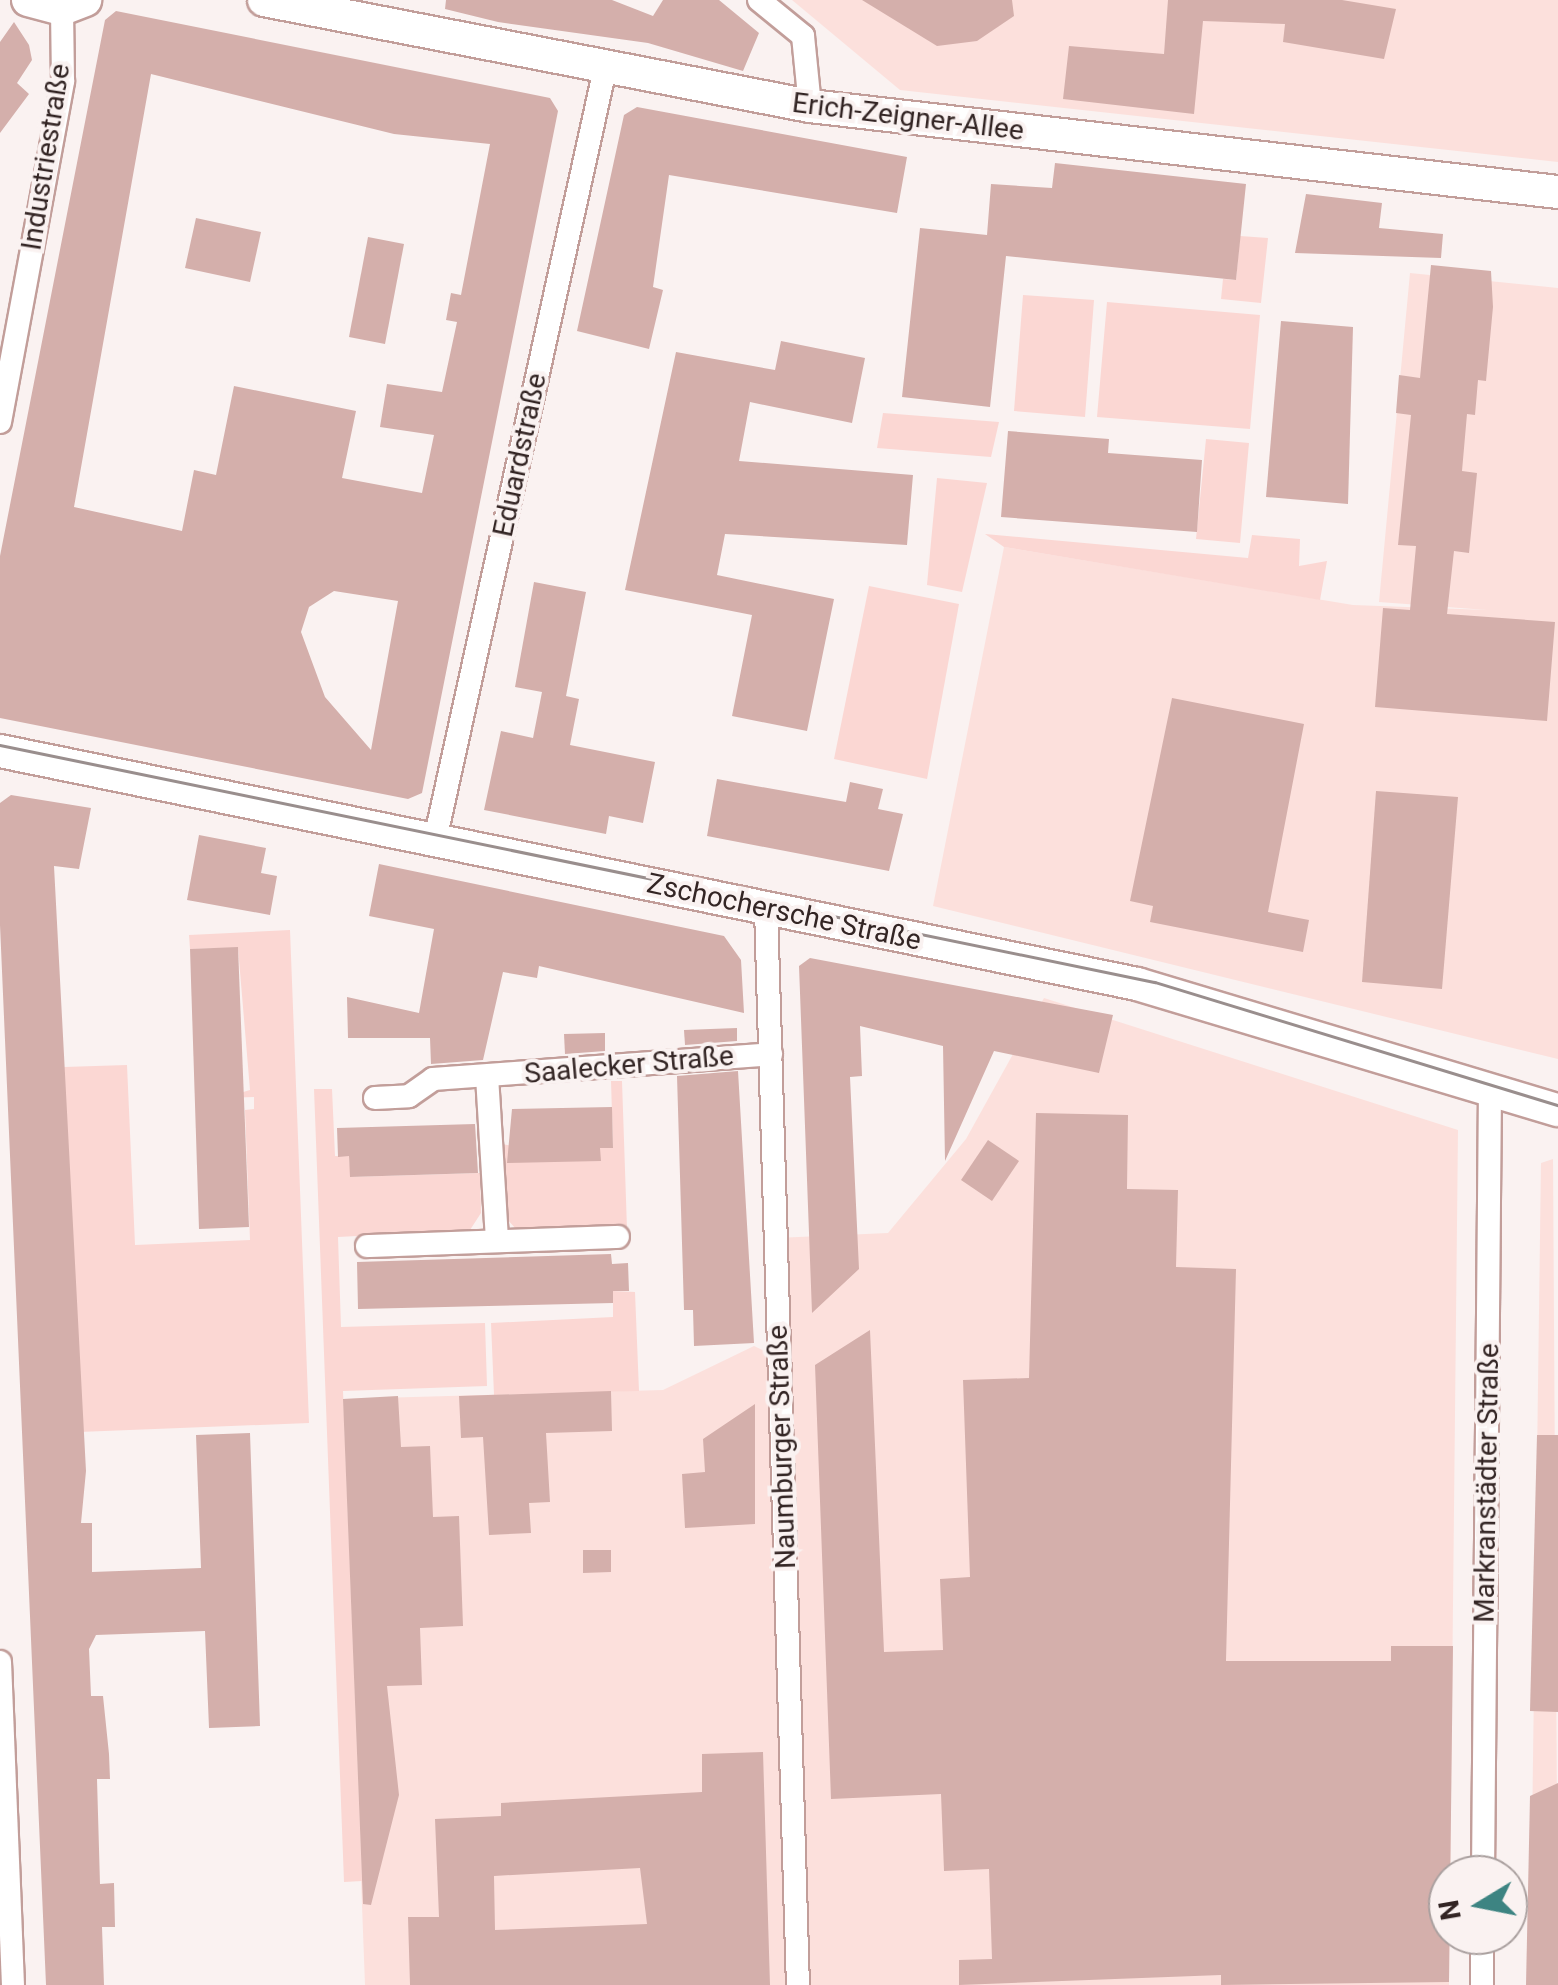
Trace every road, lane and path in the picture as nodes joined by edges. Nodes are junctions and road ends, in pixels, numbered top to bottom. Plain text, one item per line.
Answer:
1 (28, 0) edge
2 (264, 0) edge
3 (759, 0) edge
4 (73, 4) edge
5 (604, 69) junction
6 (810, 106) junction
7 (1558, 192) edge
8 (0, 422) edge
9 (0, 752) edge
10 (435, 840) junction
11 (766, 909) junction
12 (771, 1054) junction
13 (487, 1076) junction
14 (1490, 1090) junction
15 (375, 1098) dead end
16 (1558, 1110) edge
17 (618, 1236) dead end
18 (497, 1240) junction
19 (367, 1246) dead end
20 (0, 1662) edge
21 (1483, 1855) edge
22 (1482, 1955) edge
23 (12, 1985) edge
24 (798, 1985) edge
25 (1482, 1985) edge

1 - 4 main road
2 - 5 main road, Erich-Zeigner-Allee
3 - 6 street
4 - 8 street, Industriestraße
5 - 6 main road, Erich-Zeigner-Allee
5 - 10 street, Eduardstraße
6 - 7 main road, Erich-Zeigner-Allee
9 - 10 main road, Zschochersche Straße
10 - 11 main road, Zschochersche Straße
11 - 12 street, Naumburger Straße
11 - 14 main road, Zschochersche Straße
12 - 13 street, Saalecker Straße
12 - 24 street, Naumburger Straße
13 - 15 street, Saalecker Straße
13 - 18 street, Saalecker Straße
14 - 16 main road, Zschochersche Straße
14 - 21 street, Markranstädter Straße
17 - 18 street
18 - 19 street
20 - 23 street
22 - 25 street

